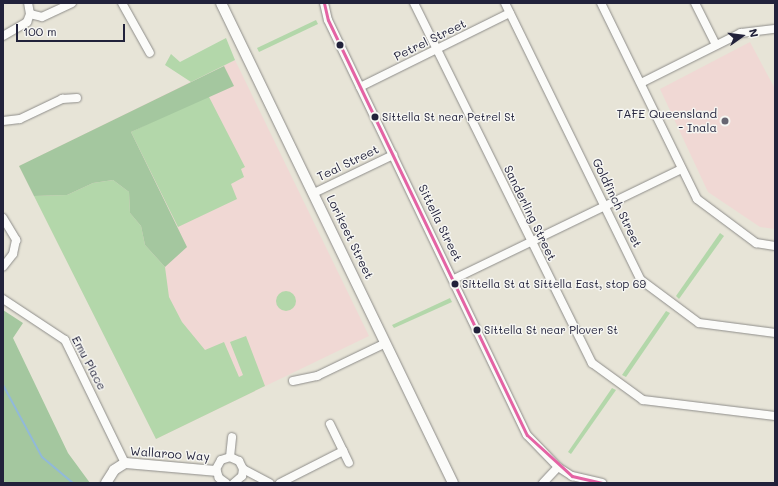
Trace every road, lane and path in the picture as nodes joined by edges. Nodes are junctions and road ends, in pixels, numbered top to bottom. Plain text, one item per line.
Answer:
1 (28, 3) edge
2 (72, 3) edge
3 (122, 3) edge
4 (221, 3) edge
5 (324, 3) edge
6 (414, 3) edge
7 (505, 3) edge
8 (601, 3) edge
9 (695, 3) edge
10 (510, 13) junction
11 (30, 14) junction
12 (775, 29) edge
13 (3, 36) edge
14 (716, 45) junction
15 (437, 50) junction
16 (150, 53) dead end
17 (641, 83) junction
18 (360, 86) junction
19 (77, 98) dead end
20 (3, 121) edge
21 (393, 155) junction
22 (682, 170) junction
23 (314, 193) junction
24 (604, 206) junction
25 (3, 218) edge
26 (531, 242) junction
27 (775, 246) edge
28 (3, 267) edge
29 (454, 279) junction
30 (3, 299) edge
31 (775, 333) edge
32 (386, 343) junction
33 (293, 381) dead end
34 (775, 416) edge
35 (330, 424) dead end
36 (232, 438) dead end
37 (343, 451) junction
38 (230, 456) junction
39 (125, 463) junction
40 (349, 463) dead end
41 (558, 467) junction
42 (243, 468) junction
43 (216, 471) junction
44 (106, 483) edge
45 (226, 483) edge
46 (234, 483) edge
47 (269, 483) edge
48 (280, 483) edge
49 (453, 483) edge
50 (543, 483) edge
51 (602, 483) edge

1 - 11 street
2 - 11 street
3 - 16 street
4 - 23 street, Lorikeet Street
5 - 18 street, Sittella Street
6 - 15 street, Sanderling Street
7 - 10 street, Goldfinch Street
8 - 17 street
9 - 14 street
10 - 15 street, Petrel Street
10 - 24 street, Goldfinch Street
11 - 13 street
12 - 14 street
14 - 17 street
15 - 18 street, Petrel Street
15 - 26 street, Sanderling Street
17 - 22 street
18 - 21 street, Sittella Street
19 - 20 street
21 - 23 street, Teal Street
21 - 29 street, Sittella Street
22 - 24 street
22 - 27 street
23 - 32 street, Lorikeet Street
24 - 26 street
24 - 31 street, Goldfinch Street
25 - 28 street
26 - 29 street
26 - 34 street, Sanderling Street
29 - 41 street, Sittella Street
30 - 39 street, Emu Place
32 - 33 street
32 - 49 street, Lorikeet Street
35 - 37 street
36 - 38 street
37 - 40 street
37 - 48 street
38 - 42 street
38 - 43 street
39 - 43 street, Wallaroo Way
39 - 44 street, Wallaroo Way
41 - 50 street
41 - 51 street, Sittella Street
42 - 46 street
42 - 47 street
43 - 45 street

